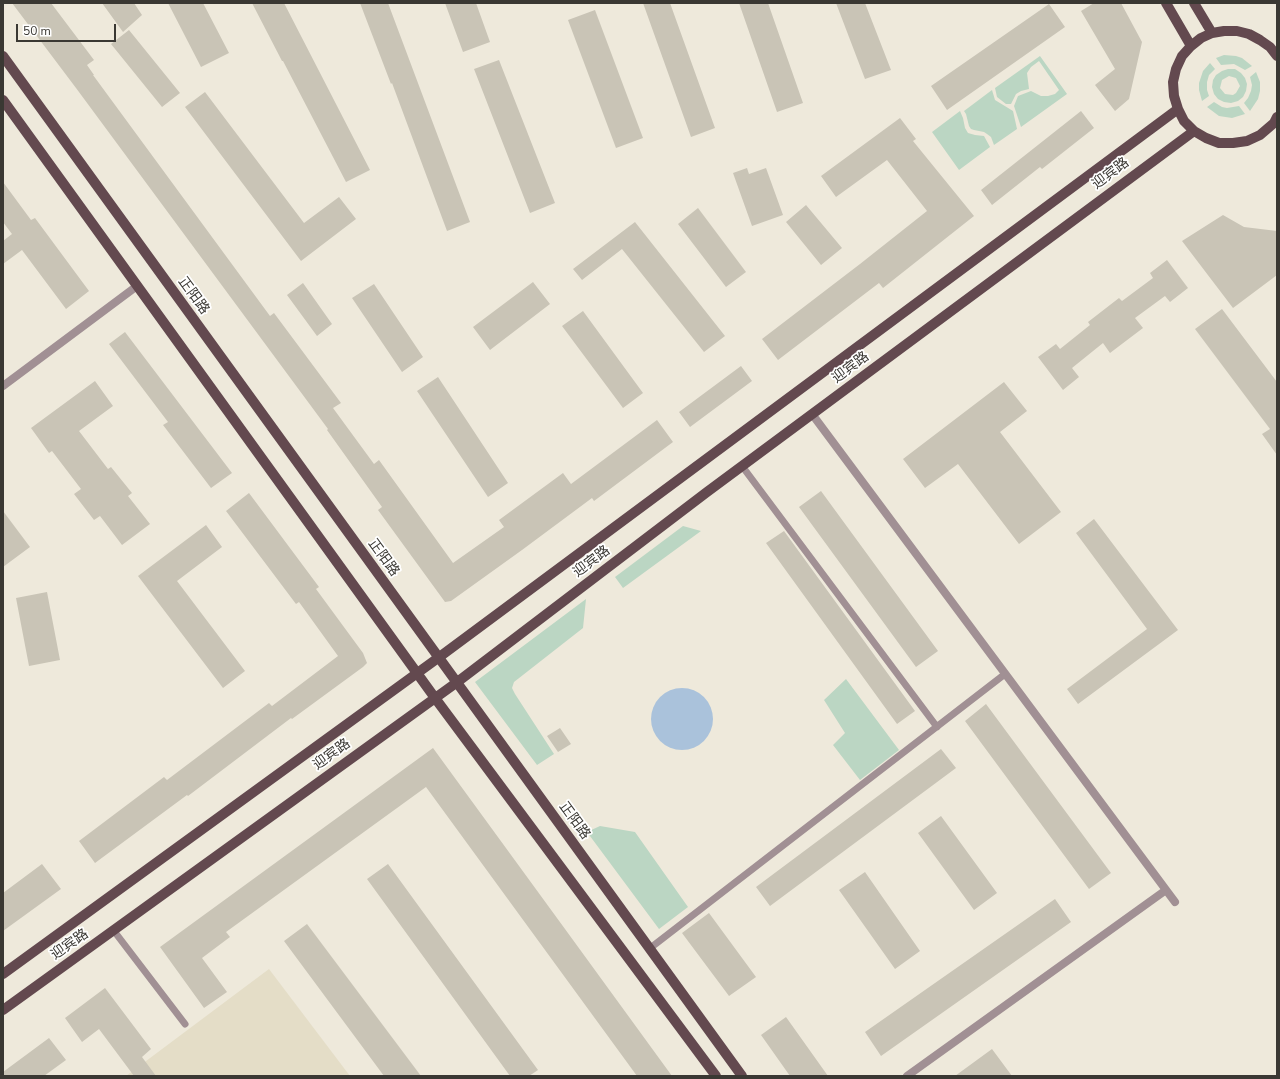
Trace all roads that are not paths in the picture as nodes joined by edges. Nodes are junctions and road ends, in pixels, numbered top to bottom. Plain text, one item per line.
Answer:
1 (1166, 3) edge
2 (1194, 3) edge
3 (1212, 33) junction
4 (1274, 45) edge
5 (1191, 46) junction
6 (3, 56) edge
7 (1277, 56) edge
8 (3, 100) edge
9 (1178, 109) junction
10 (1277, 117) edge
11 (1194, 130) junction
12 (137, 286) junction
13 (3, 386) edge
14 (812, 414) junction
15 (742, 466) junction
16 (438, 658) junction
17 (417, 672) junction
18 (1005, 674) junction
19 (456, 683) junction
20 (435, 698) junction
21 (937, 727) junction
22 (1166, 890) junction
23 (1175, 902) dead end
24 (114, 931) junction
25 (649, 949) junction
26 (3, 974) edge
27 (3, 1010) edge
28 (186, 1024) dead end
29 (716, 1076) edge
30 (742, 1076) edge
31 (907, 1076) edge

1 - 5 main road
2 - 3 main road
3 - 4 main road
3 - 5 main road
4 - 7 main road
5 - 9 main road
6 - 16 main road, 正阳路
8 - 12 main road
9 - 11 main road
9 - 16 main road, 迎宾路
10 - 11 main road
11 - 14 main road, 迎宾路
12 - 13 street
12 - 17 main road
14 - 15 main road, 迎宾路
14 - 18 street
15 - 19 main road, 迎宾路
15 - 21 lane
16 - 17 main road, 迎宾路
16 - 19 main road, 正阳路
17 - 20 main road
17 - 26 main road, 迎宾路
18 - 21 lane
18 - 22 street
19 - 20 main road, 迎宾路
19 - 25 main road, 正阳路
20 - 24 main road, 迎宾路
20 - 29 main road
21 - 25 lane
22 - 23 street
22 - 31 street
24 - 27 main road, 迎宾路
24 - 28 lane
25 - 30 main road, 正阳路

